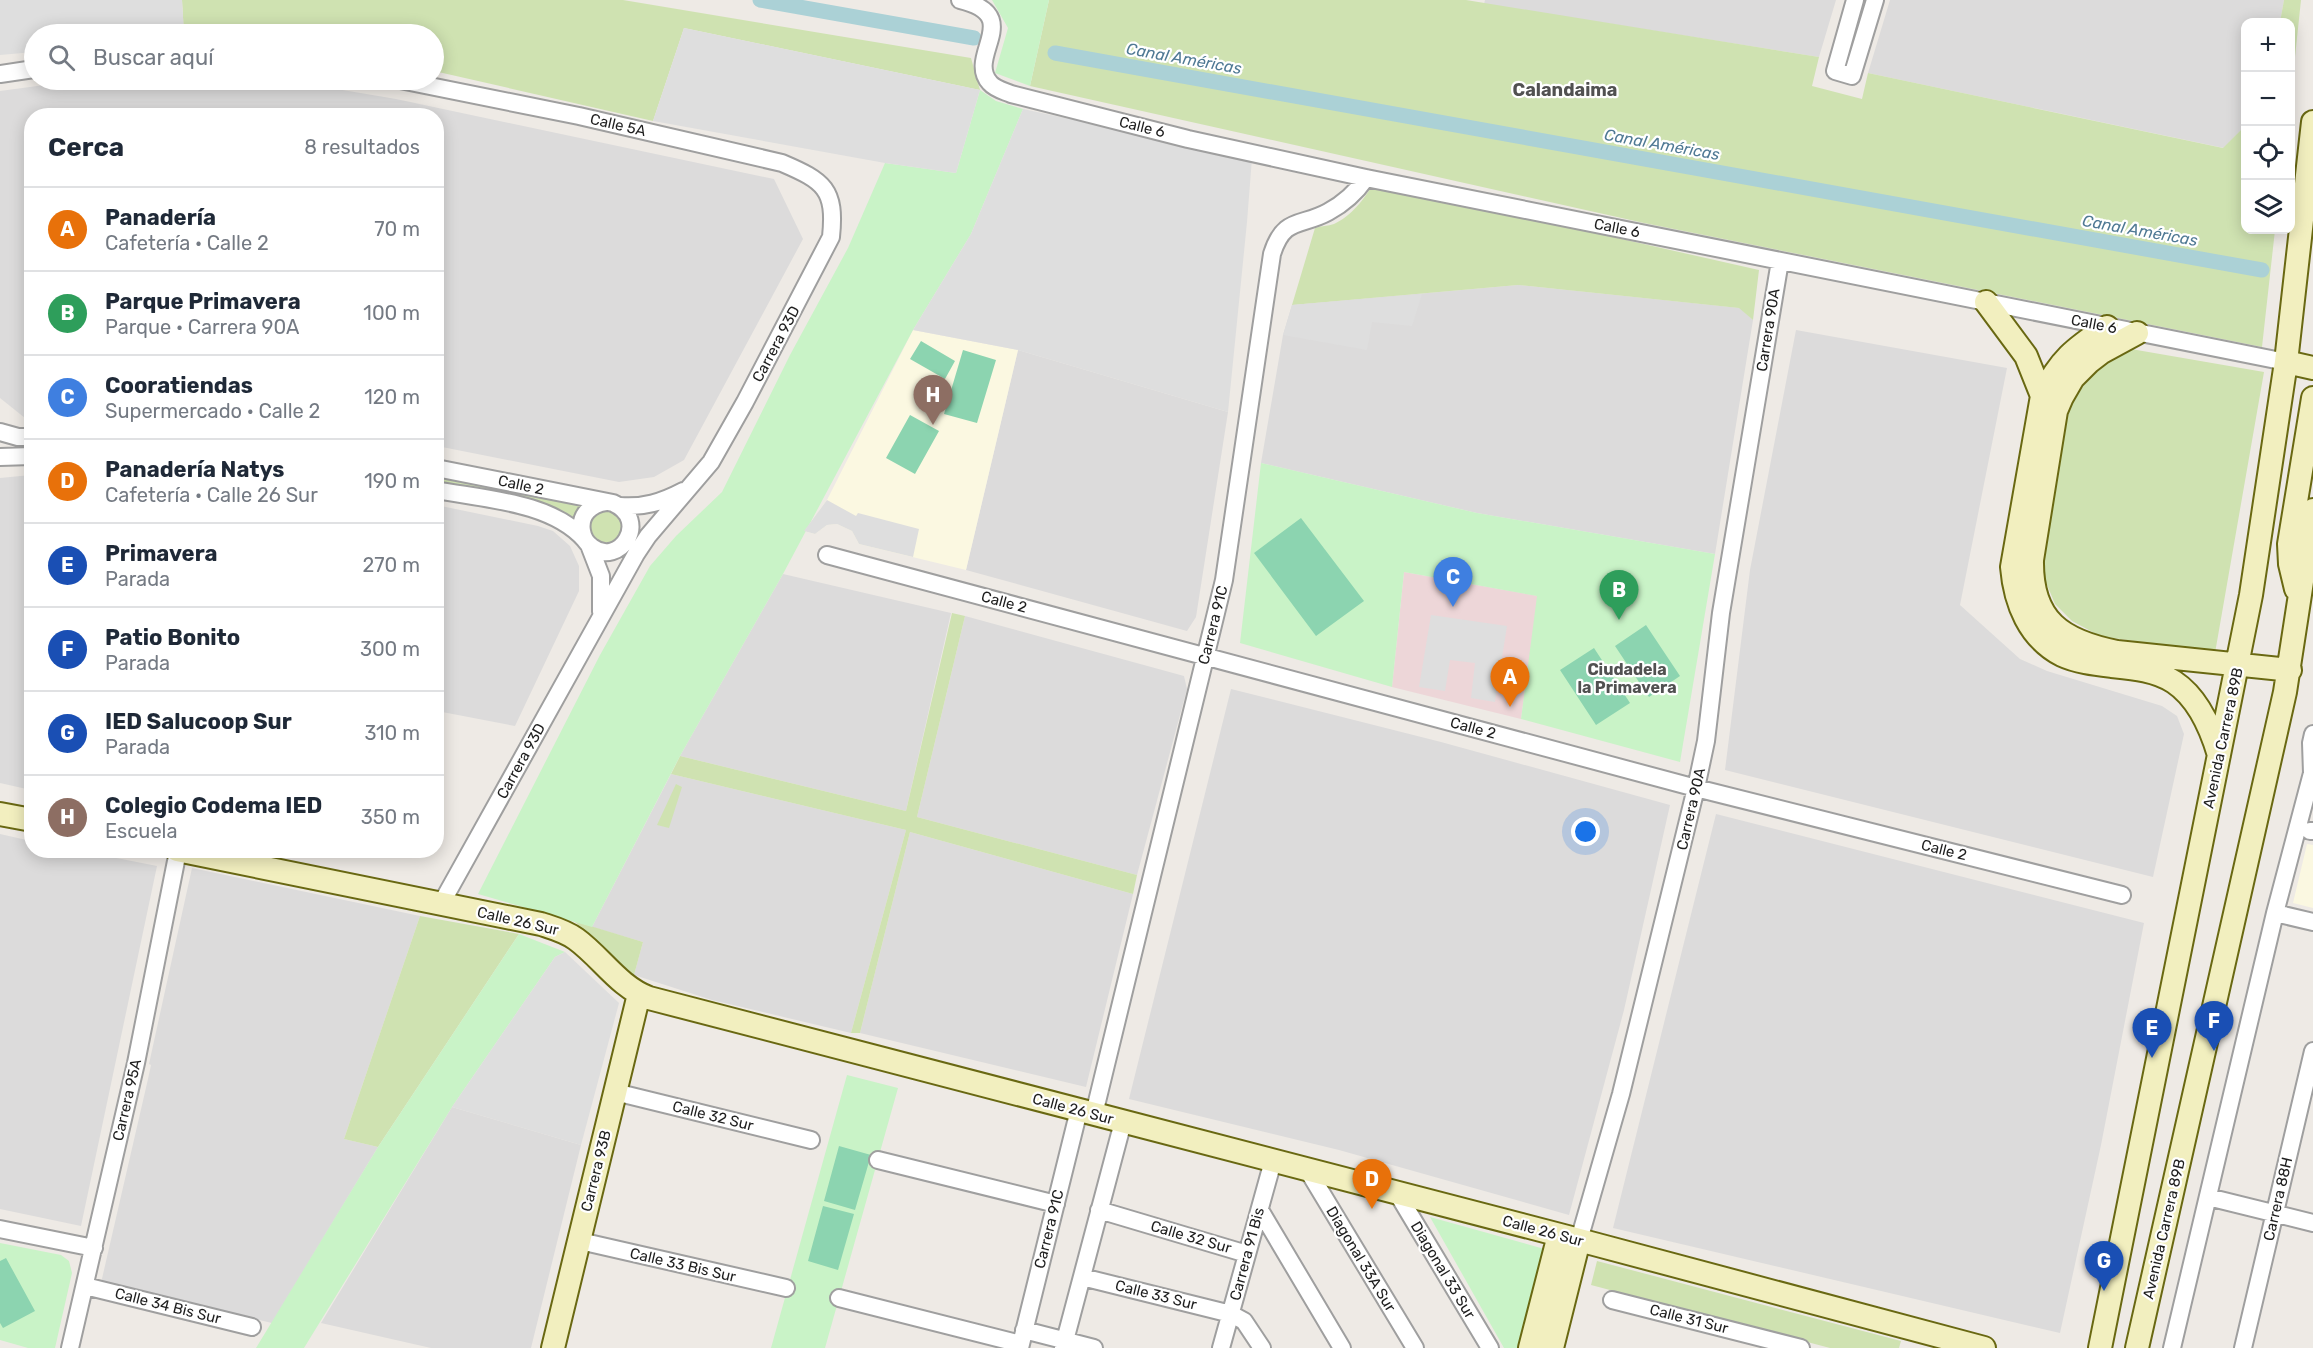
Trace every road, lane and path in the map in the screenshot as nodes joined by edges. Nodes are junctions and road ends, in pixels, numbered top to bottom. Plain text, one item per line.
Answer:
1 (960, 0) edge
2 (1855, 0) edge
3 (1875, 0) edge
4 (977, 2) edge
5 (24, 70) edge
6 (0, 74) edge
7 (444, 89) edge
8 (2313, 122) edge
9 (1366, 178) junction
10 (827, 192) joint
11 (1780, 261) junction
12 (1986, 302) junction
13 (2107, 327) junction
14 (2137, 333) junction
15 (2286, 362) junction
16 (2313, 368) edge
17 (2042, 396) junction
18 (2313, 398) edge
19 (0, 432) edge
20 (24, 437) edge
21 (24, 456) edge
22 (0, 457) edge
23 (444, 470) edge
24 (692, 487) junction
25 (444, 492) edge
26 (613, 504) junction
27 (2313, 510) edge
28 (648, 536) junction
29 (587, 543) junction
30 (625, 547) junction
31 (826, 555) dead end
32 (629, 565) junction
33 (2300, 602) junction
34 (601, 619) junction
35 (1205, 656) junction
36 (2238, 664) junction
37 (2289, 670) junction
38 (2313, 734) edge
39 (2219, 757) junction
40 (2312, 760) edge
41 (1696, 788) junction
42 (0, 814) edge
43 (24, 818) edge
44 (177, 858) edge
45 (213, 858) edge
46 (2122, 895) dead end
47 (441, 904) junction
48 (2275, 913) junction
49 (2313, 922) edge
50 (639, 994) junction
51 (2313, 1051) edge
52 (615, 1092) junction
53 (1086, 1112) junction
54 (1123, 1122) junction
55 (811, 1140) dead end
56 (878, 1160) dead end
57 (1273, 1161) junction
58 (1307, 1169) junction
59 (1397, 1193) junction
60 (2208, 1197) junction
61 (1056, 1203) junction
62 (1260, 1209) junction
63 (1100, 1210) junction
64 (2275, 1213) junction
65 (2313, 1222) edge
66 (0, 1228) edge
67 (1569, 1238) junction
68 (579, 1241) junction
69 (94, 1248) junction
70 (1247, 1254) junction
71 (1082, 1277) junction
72 (85, 1286) junction
73 (786, 1288) dead end
74 (839, 1298) dead end
75 (1612, 1300) dead end
76 (1231, 1314) junction
77 (252, 1327) dead end
78 (1921, 1340) edge
79 (1022, 1341) edge
80 (1064, 1344) edge
81 (1779, 1345) edge
82 (72, 1348) edge
83 (554, 1348) edge
84 (1094, 1348) edge
85 (1221, 1348) edge
86 (1262, 1348) edge
87 (1342, 1348) edge
88 (1416, 1348) edge
89 (1490, 1348) edge
90 (1530, 1348) edge
91 (1552, 1348) edge
92 (1801, 1348) edge
93 (1984, 1348) edge
94 (2100, 1348) edge
95 (2137, 1348) edge
96 (2172, 1348) edge
97 (2243, 1348) edge

1 - 4 street
2 - 3 street
4 - 9 street, Calle 6
5 - 6 street
7 - 10 street, Calle 5A
8 - 15 main road, Avenida Carrera 89B
9 - 11 street, Calle 6
9 - 35 street, Carrera 91C
10 - 24 street, Carrera 93D
11 - 12 street, Calle 6
11 - 41 street, Carrera 90A
12 - 13 street, Calle 6
12 - 17 main road
13 - 14 street, Calle 6
13 - 17 main road
14 - 15 street, Calle 6
14 - 36 main road
15 - 16 main road, Calle 6
15 - 36 main road, Avenida Carrera 89B
17 - 39 main road
18 - 33 main road
19 - 20 street
21 - 22 street
23 - 26 street, Calle 2
24 - 26 street, Carrera 93D
24 - 28 street, Carrera 93D
25 - 29 street, Calle 2
26 - 29 street
26 - 30 street, Carrera 93D
27 - 33 main road, Avenida Carrera 89B
28 - 30 street, Carrera 93D
28 - 32 street, Carrera 93D
29 - 30 street
29 - 34 street, Carrera 93D
30 - 32 street, Carrera 93D
31 - 35 street, Calle 2
32 - 34 street, Carrera 93D
33 - 37 main road, Avenida Carrera 89B
34 - 47 street, Carrera 93D
35 - 41 street, Calle 2
35 - 53 street, Carrera 91C
36 - 37 main road
36 - 39 main road, Avenida Carrera 89B
37 - 95 main road, Avenida Carrera 89B
38 - 40 street
39 - 94 main road, Avenida Carrera 89B
40 - 48 street
41 - 46 street, Calle 2
41 - 67 street, Carrera 90A
42 - 43 main road
44 - 69 street, Carrera 95A
45 - 47 main road, Calle 26 Sur
47 - 50 main road, Calle 26 Sur
48 - 49 street
48 - 60 street
50 - 52 main road, Carrera 93B
50 - 53 main road, Calle 26 Sur
51 - 64 street, Carrera 88H
52 - 55 street, Calle 32 Sur
52 - 68 main road, Carrera 93B
53 - 54 main road, Calle 26 Sur
53 - 61 street, Carrera 91C
54 - 57 main road, Calle 26 Sur
54 - 63 street
56 - 61 street
57 - 58 main road, Calle 26 Sur
57 - 62 street, Carrera 91 Bis
58 - 59 main road, Calle 26 Sur
58 - 88 street, Diagonal 33A Sur
59 - 67 main road, Calle 26 Sur
59 - 89 street, Diagonal 33 Sur
60 - 64 street
60 - 96 street
61 - 79 street, Carrera 91C
62 - 70 street, Carrera 91 Bis
62 - 87 street
63 - 70 street, Calle 32 Sur
63 - 71 street
64 - 65 street
64 - 97 street, Carrera 88H
66 - 69 street
67 - 78 main road, Calle 26 Sur
67 - 90 main road, Carrera 90A
67 - 91 main road, Carrera 90A
68 - 73 street, Calle 33 Bis Sur
68 - 83 main road, Carrera 93B
69 - 72 street, Carrera 95A
70 - 76 street, Carrera 91 Bis
71 - 76 street, Calle 33 Sur
71 - 80 street
72 - 77 street, Calle 34 Bis Sur
72 - 82 street, Carrera 95A
74 - 79 street
75 - 81 street, Calle 31 Sur
76 - 85 street, Carrera 91 Bis
76 - 86 street
78 - 93 main road, Calle 26 Sur
79 - 80 street
80 - 84 street
81 - 92 street, Calle 31 Sur

